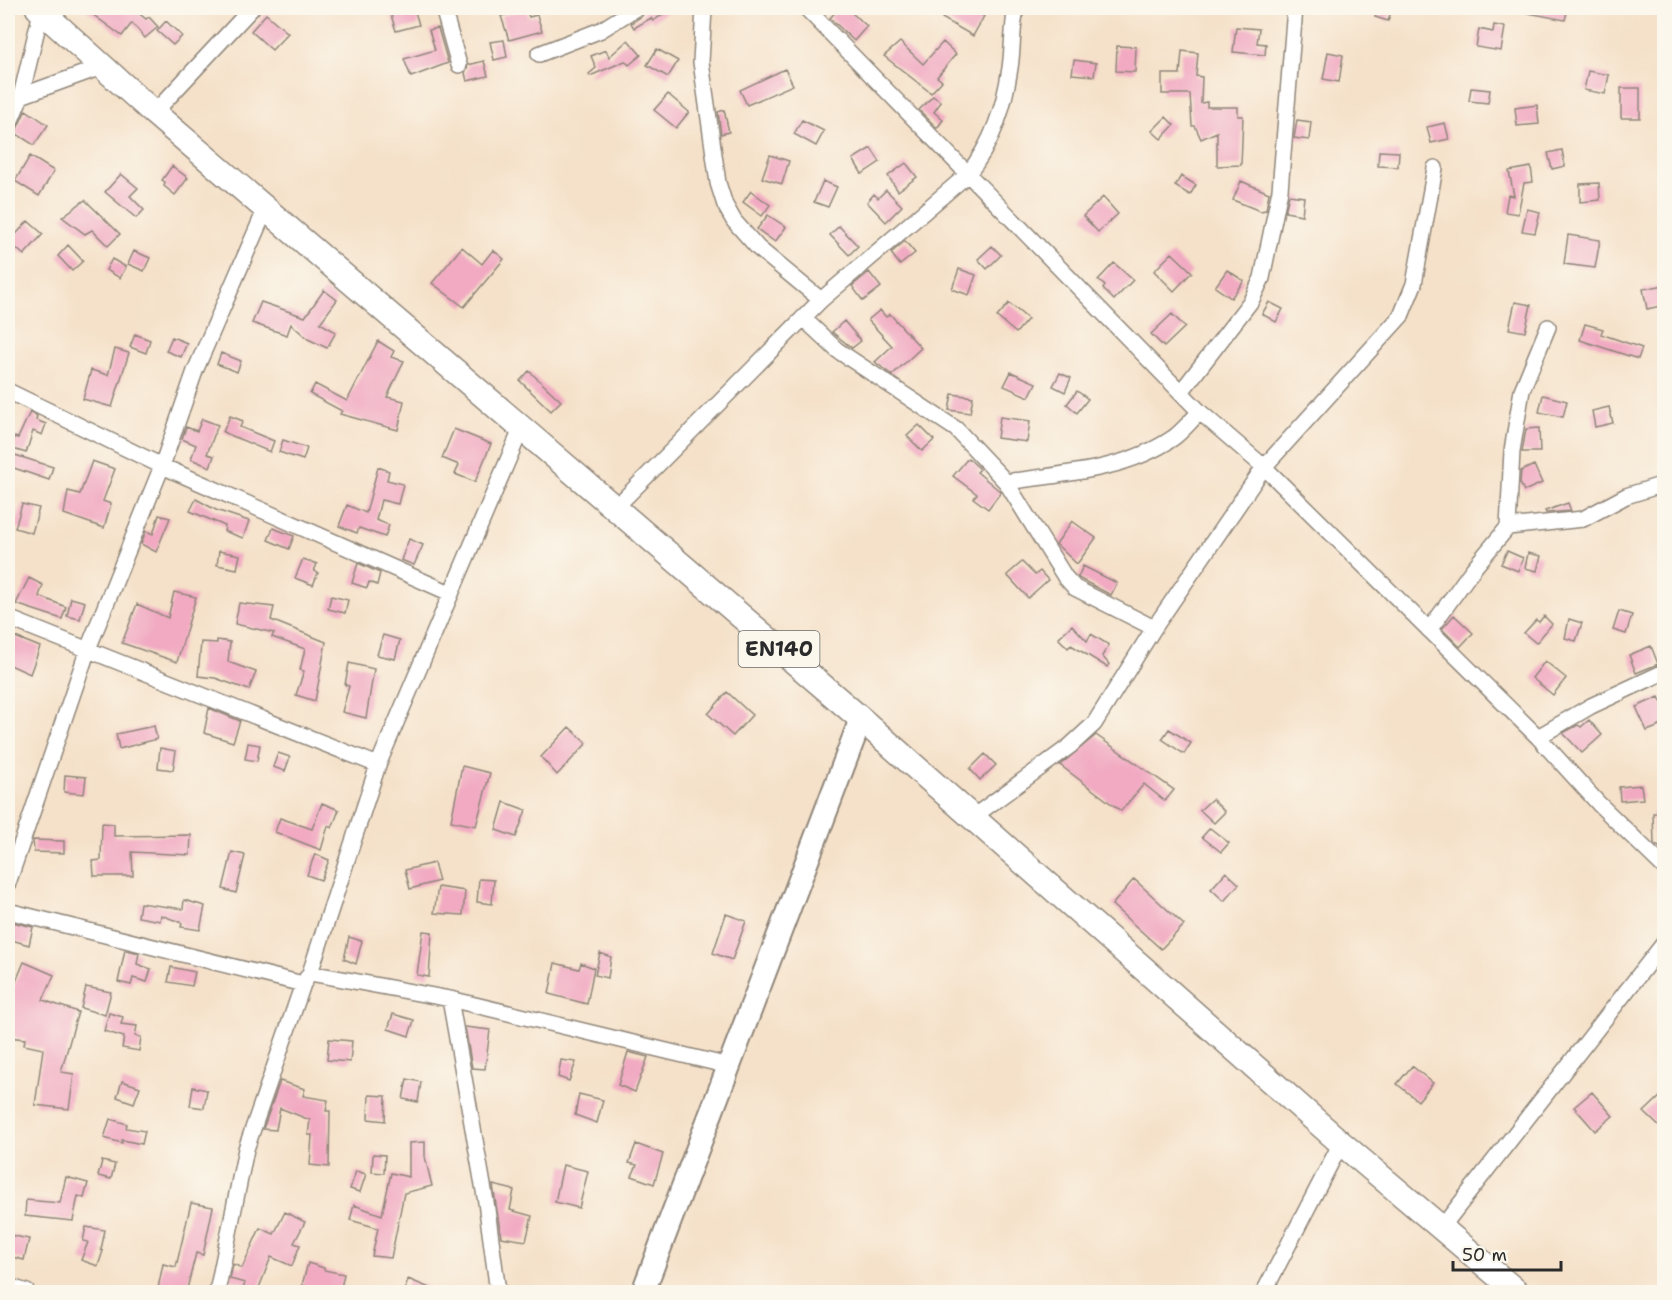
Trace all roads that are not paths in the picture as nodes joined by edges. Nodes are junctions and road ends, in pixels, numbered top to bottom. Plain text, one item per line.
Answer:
1 (40, 8) edge
2 (252, 8) edge
3 (442, 8) edge
4 (636, 8) edge
5 (704, 8) edge
6 (806, 8) edge
7 (1016, 8) edge
8 (1295, 8) edge
9 (539, 54) dead end
10 (459, 65) dead end
11 (104, 66) junction
12 (21, 96) junction
13 (154, 112) junction
14 (8, 127) edge
15 (1435, 168) dead end
16 (967, 175) junction
17 (266, 208) junction
18 (821, 300) junction
19 (803, 318) junction
20 (1548, 327) dead end
21 (8, 391) edge
22 (1181, 392) junction
23 (1200, 412) junction
24 (522, 428) junction
25 (162, 466) junction
26 (1264, 467) junction
27 (1006, 482) junction
28 (1665, 484) edge
29 (615, 508) junction
30 (1508, 527) junction
31 (450, 593) junction
32 (8, 618) edge
33 (1154, 628) junction
34 (1429, 630) junction
35 (88, 649) junction
36 (1665, 672) edge
37 (861, 719) junction
38 (1538, 737) junction
39 (378, 765) junction
40 (973, 817) junction
41 (1665, 867) edge
42 (8, 884) edge
43 (8, 911) edge
44 (1665, 943) edge
45 (307, 978) junction
46 (450, 999) junction
47 (729, 1066) junction
48 (1341, 1143) junction
49 (1442, 1227) junction
50 (8, 1286) edge
51 (1508, 1289) edge
52 (27, 1293) edge
53 (217, 1293) edge
54 (498, 1293) edge
55 (643, 1293) edge
56 (1263, 1293) edge

1 - 11 main road, EN140
1 - 12 street
2 - 13 street
3 - 10 street
4 - 9 street
5 - 18 street
6 - 16 street
7 - 16 street
8 - 22 street
11 - 12 street
11 - 13 main road, EN140
12 - 14 street
13 - 17 main road, EN140
15 - 26 street
16 - 18 street
16 - 22 street
17 - 24 main road, EN140
17 - 25 street
18 - 19 street
19 - 27 street
19 - 29 street
20 - 30 street
21 - 25 street
22 - 23 street
23 - 26 street
23 - 27 street
24 - 29 main road, EN140
24 - 31 street
25 - 31 street
25 - 35 street
26 - 33 street
26 - 34 street
27 - 33 street
28 - 30 street
29 - 37 main road, EN140
30 - 34 street
31 - 39 street
32 - 35 street
33 - 40 street
34 - 38 street
35 - 39 street
35 - 42 street
36 - 38 street
37 - 40 main road, EN140
37 - 47 street
38 - 41 street
39 - 45 street
40 - 48 main road, EN140
43 - 45 street
44 - 49 street
45 - 46 street
45 - 53 street
46 - 47 street
46 - 54 street
47 - 55 street
48 - 49 main road, EN140
48 - 56 street
49 - 51 main road, EN140
50 - 52 street

